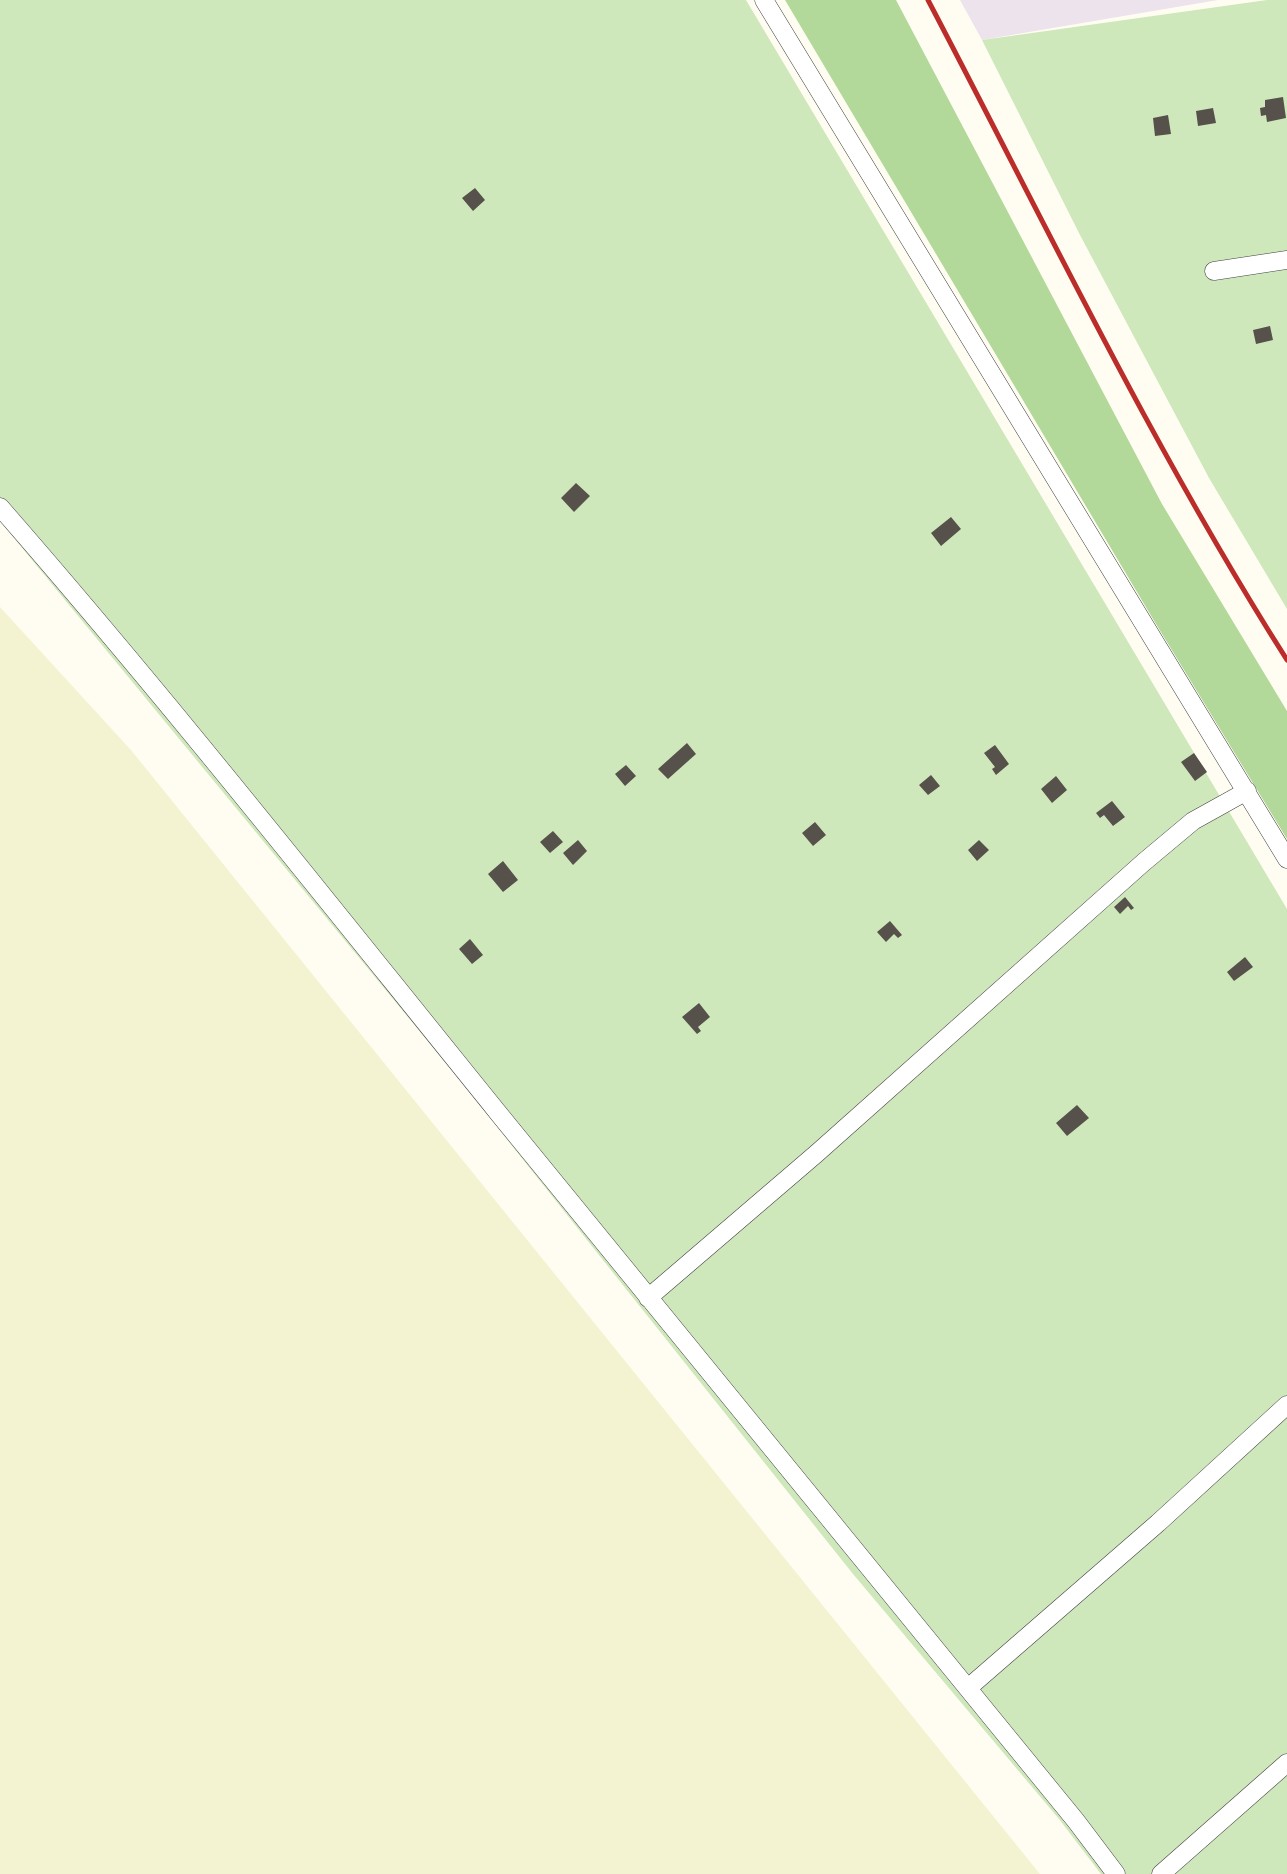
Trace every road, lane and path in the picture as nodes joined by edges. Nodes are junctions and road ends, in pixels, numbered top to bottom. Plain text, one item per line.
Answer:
1 (764, 0) edge
2 (1287, 260) edge
3 (1214, 271) dead end
4 (0, 508) edge
5 (1247, 791) junction
6 (1287, 859) edge
7 (648, 1298) junction
8 (1287, 1405) edge
9 (968, 1689) junction
10 (1287, 1763) edge
11 (1116, 1874) edge
12 (1161, 1874) edge

1 - 5 lane
2 - 3 lane
4 - 7 lane
5 - 6 lane
5 - 7 lane
7 - 9 lane
8 - 9 lane
9 - 11 lane
10 - 12 lane

